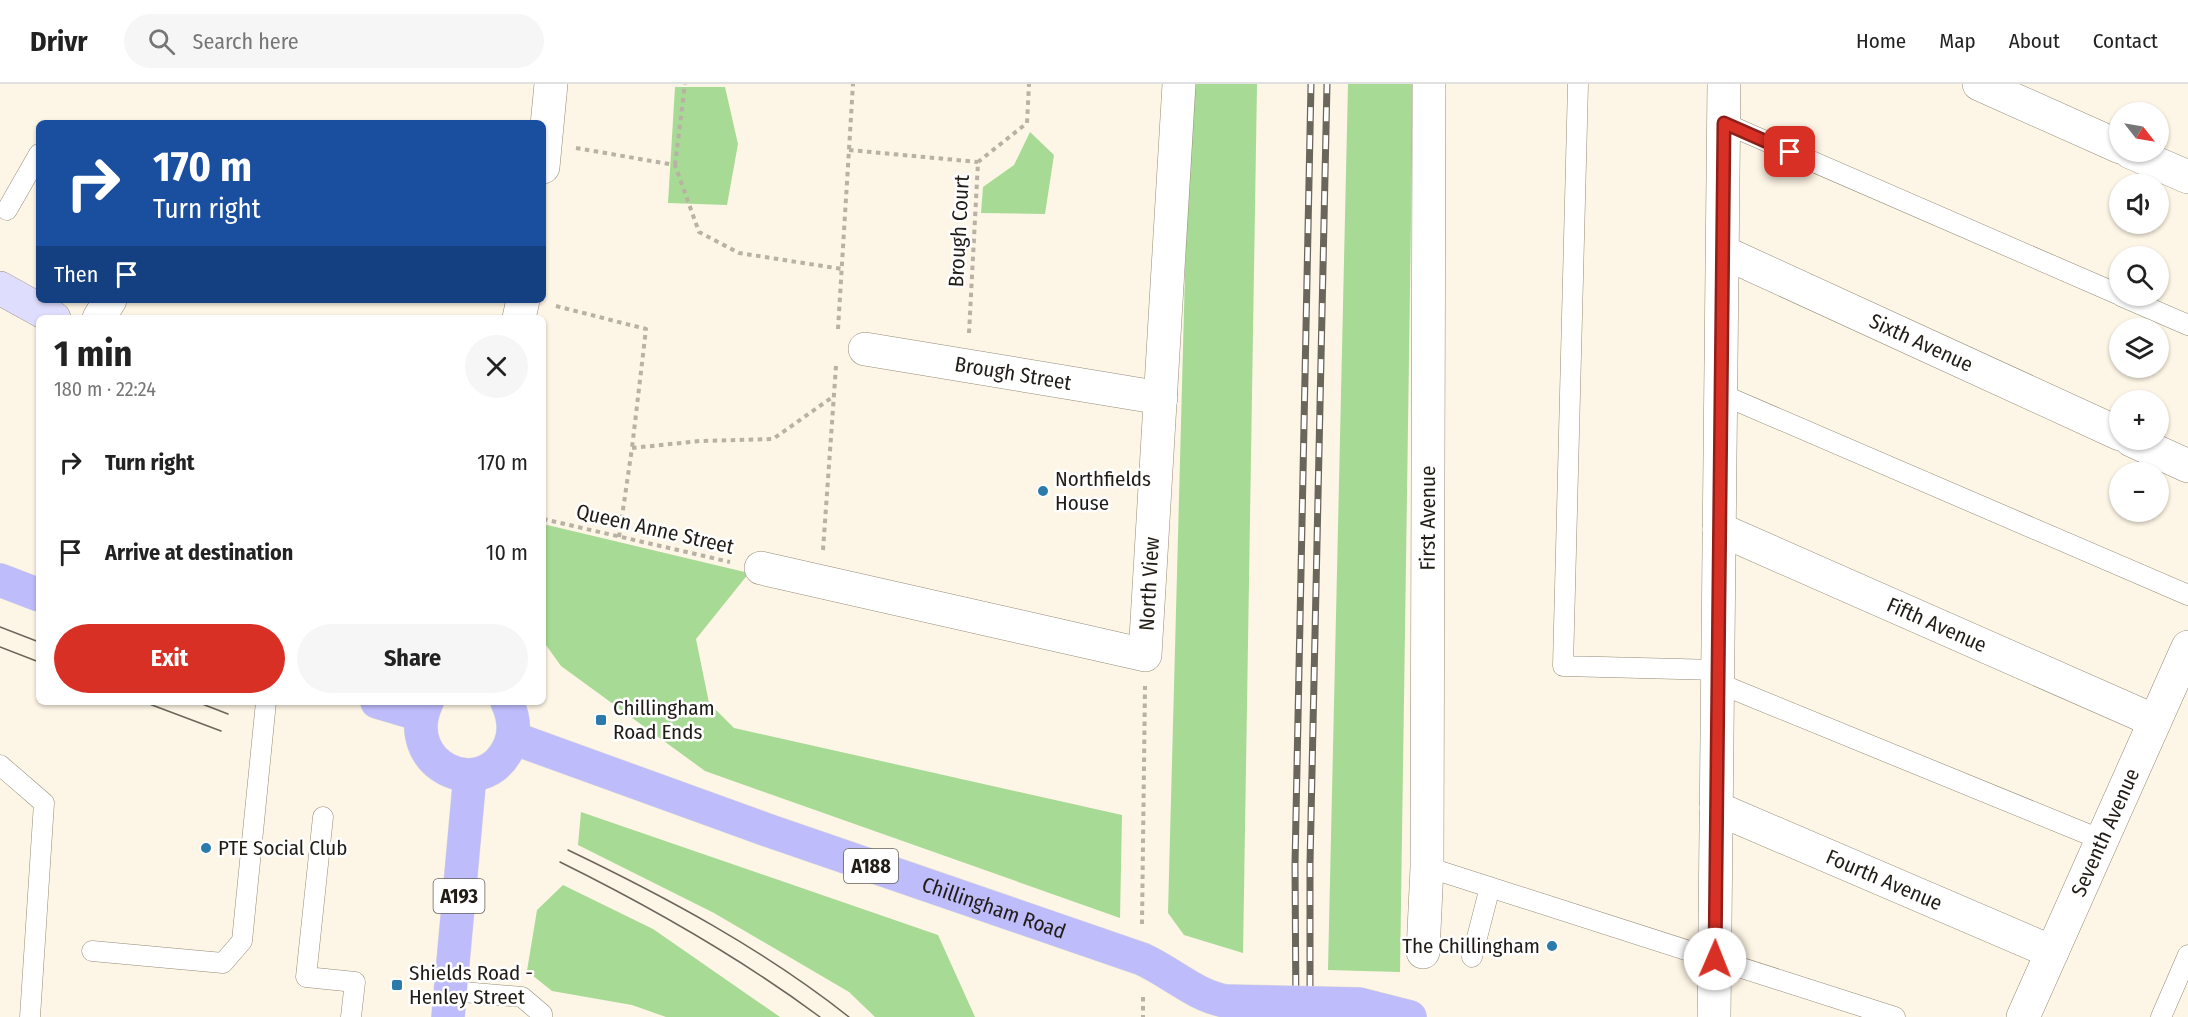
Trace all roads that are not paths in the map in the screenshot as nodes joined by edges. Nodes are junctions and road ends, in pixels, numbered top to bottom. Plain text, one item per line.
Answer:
1 (551, 84) edge
2 (1179, 84) edge
3 (1429, 84) edge
4 (1578, 84) edge
5 (1724, 84) edge
6 (1979, 84) edge
7 (1724, 123) junction
8 (2109, 142) edge
9 (546, 143) edge
10 (36, 159) edge
11 (2153, 162) edge
12 (2188, 177) edge
13 (7, 210) dead end
14 (1723, 252) junction
15 (0, 288) edge
16 (2109, 290) edge
17 (2145, 306) edge
18 (49, 315) edge
19 (2188, 325) edge
20 (865, 349) dead end
21 (1723, 395) junction
22 (1161, 398) junction
23 (2109, 429) edge
24 (2153, 450) edge
25 (2188, 466) edge
26 (1719, 529) junction
27 (760, 568) road end
28 (0, 580) edge
29 (36, 594) edge
30 (2188, 595) edge
31 (2188, 647) edge
32 (1718, 676) junction
33 (266, 705) edge
34 (400, 705) edge
35 (508, 705) edge
36 (424, 708) edge
37 (2155, 721) junction
38 (513, 738) junction
39 (0, 765) edge
40 (470, 774) junction
41 (1716, 808) junction
42 (323, 817) dead end
43 (2102, 840) junction
44 (1427, 867) junction
45 (1490, 887) junction
46 (92, 951) dead end
47 (1423, 952) dead end
48 (2052, 952) junction
49 (2188, 955) edge
50 (1472, 957) dead end
51 (1715, 959) junction
52 (450, 1004) edge
53 (30, 1017) edge
54 (351, 1017) edge
55 (542, 1017) edge
56 (1410, 1017) edge
57 (1714, 1017) edge
58 (1895, 1017) edge
59 (2024, 1017) edge
60 (2161, 1017) edge

1 - 9 street
2 - 22 street, North View
3 - 44 street, First Avenue
4 - 32 lane
5 - 7 street
6 - 8 street
7 - 14 street
7 - 16 lane
10 - 13 lane
11 - 12 street
14 - 21 street
14 - 23 street, Sixth Avenue
15 - 18 main road
17 - 19 lane
20 - 22 street, Brough Street
21 - 26 street
21 - 30 lane
22 - 27 street, North View
24 - 25 street
26 - 32 street
26 - 37 street, Fifth Avenue
28 - 29 main road
31 - 37 street, Seventh Avenue
32 - 41 street
32 - 43 lane
33 - 46 lane
34 - 36 main road
35 - 38 main road
36 - 40 main road
37 - 43 street, Seventh Avenue
38 - 40 main road
38 - 56 main road, Chillingham Road / A188, bridge
39 - 53 lane
40 - 52 main road, A193
41 - 48 street, Fourth Avenue
41 - 51 street
42 - 54 lane
43 - 48 street, Seventh Avenue
44 - 45 lane
44 - 47 street, First Avenue
45 - 50 lane
45 - 51 lane
48 - 59 street, Seventh Avenue
49 - 60 lane
51 - 57 street
51 - 58 lane
52 - 55 lane

